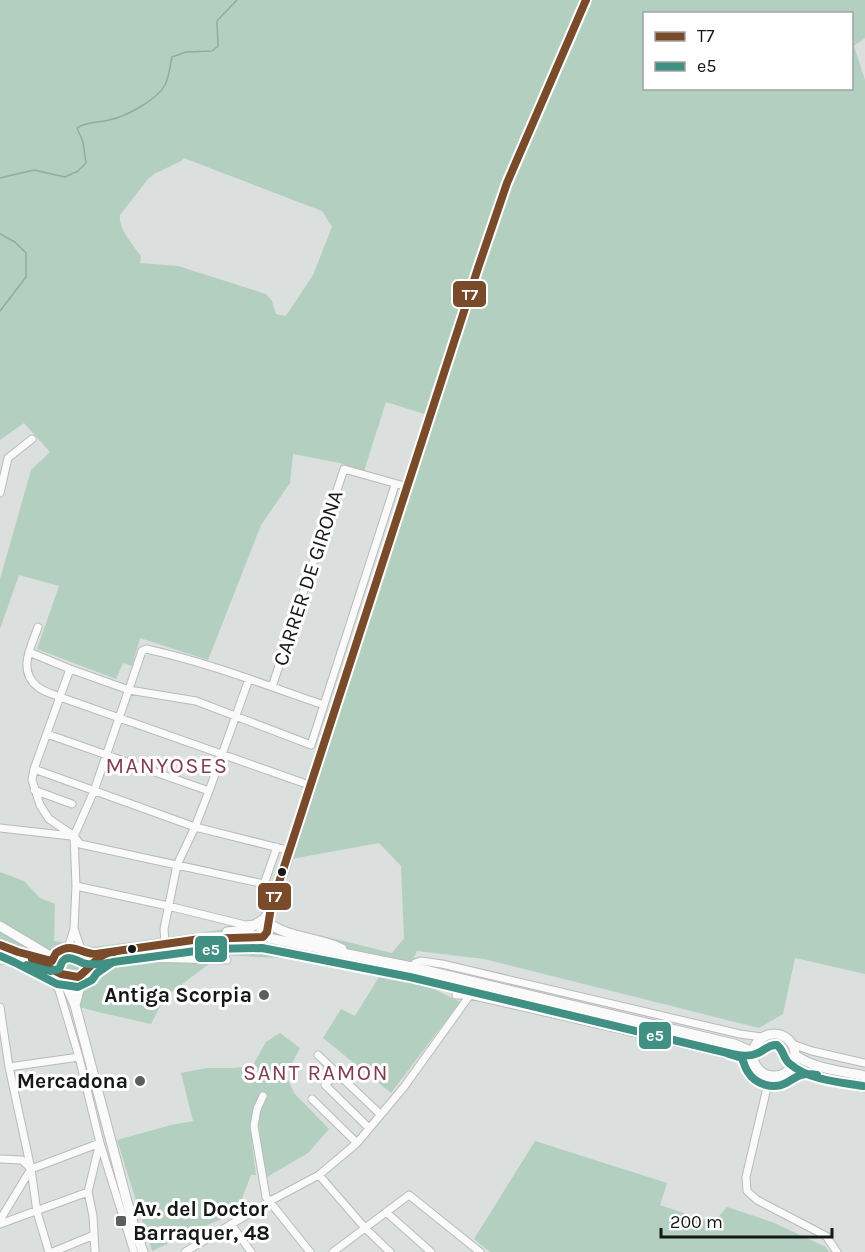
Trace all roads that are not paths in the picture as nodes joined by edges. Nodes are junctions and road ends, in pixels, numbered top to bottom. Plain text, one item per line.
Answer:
1 (586, 0) edge
2 (32, 439) dead end
3 (394, 485) junction
4 (408, 487) junction
5 (0, 493) edge
6 (38, 627) dead end
7 (29, 652) junction
8 (70, 669) junction
9 (249, 679) junction
10 (272, 687) junction
11 (129, 690) junction
12 (60, 697) junction
13 (324, 705) junction
14 (236, 716) junction
15 (119, 718) junction
16 (47, 734) junction
17 (107, 754) junction
18 (222, 754) junction
19 (34, 769) junction
20 (312, 786) junction
21 (34, 790) junction
22 (94, 791) junction
23 (209, 791) junction
24 (72, 804) dead end
25 (195, 827) junction
26 (0, 828) edge
27 (74, 836) junction
28 (277, 847) junction
29 (291, 851) junction
30 (177, 865) junction
31 (264, 884) junction
32 (76, 886) junction
33 (278, 887) junction
34 (261, 900) dead end
35 (168, 906) junction
36 (262, 922) junction
37 (0, 926) edge
38 (74, 929) junction
39 (263, 937) junction
40 (165, 939) junction
41 (210, 939) junction
42 (30, 942) junction
43 (0, 945) edge
44 (65, 948) junction
45 (83, 951) junction
46 (18, 952) junction
47 (109, 952) junction
48 (352, 954) junction
49 (52, 959) junction
50 (0, 960) edge
51 (227, 960) dead end
52 (89, 966) junction
53 (412, 967) junction
54 (424, 970) junction
55 (59, 973) junction
56 (83, 975) junction
57 (456, 995) dead end
58 (470, 995) junction
59 (75, 1005) junction
60 (0, 1007) edge
61 (72, 1018) junction
62 (759, 1040) junction
63 (734, 1044) junction
64 (792, 1044) junction
65 (318, 1055) dead end
66 (795, 1055) junction
67 (753, 1056) junction
68 (79, 1057) junction
69 (865, 1063) edge
70 (812, 1064) junction
71 (9, 1067) junction
72 (789, 1070) junction
73 (337, 1073) junction
74 (770, 1075) junction
75 (865, 1076) edge
76 (865, 1088) edge
77 (263, 1096) dead end
78 (312, 1099) dead end
79 (380, 1114) junction
80 (106, 1123) junction
81 (369, 1128) junction
82 (99, 1141) junction
83 (357, 1143) junction
84 (0, 1159) edge
85 (31, 1169) junction
86 (319, 1175) junction
87 (88, 1192) junction
88 (270, 1202) junction
89 (36, 1212) junction
90 (386, 1212) junction
91 (0, 1222) edge
92 (231, 1224) junction
93 (365, 1228) junction
94 (94, 1235) junction
95 (195, 1249) edge
96 (51, 1252) edge
97 (95, 1252) edge
98 (140, 1252) edge
99 (185, 1252) edge
100 (251, 1252) edge
101 (310, 1252) edge
102 (333, 1252) edge
103 (390, 1252) edge
104 (432, 1252) edge
105 (480, 1252) edge
106 (837, 1252) edge

1 - 4 street
2 - 5 street
3 - 4 street
3 - 10 street, CARRER DE GIRONA
3 - 13 street
4 - 20 street
6 - 7 street
7 - 8 street
7 - 12 street
8 - 11 street
8 - 12 street
9 - 10 street
9 - 11 street
9 - 14 street
10 - 13 street
11 - 14 street
11 - 15 street
12 - 15 street
12 - 16 street
13 - 14 street
14 - 18 street
15 - 17 street
15 - 18 street
16 - 17 street
16 - 19 street
17 - 22 street
17 - 23 street
18 - 20 street
18 - 23 street
19 - 21 street
19 - 22 street
20 - 29 street
21 - 24 street
21 - 27 street
22 - 25 street
22 - 27 street
23 - 25 street
25 - 28 street
25 - 30 street
26 - 27 street
27 - 30 street
27 - 32 street
28 - 29 street
28 - 31 street
29 - 33 street
30 - 31 street
30 - 35 street
31 - 33 street
31 - 34 street
32 - 35 street
32 - 38 street
33 - 36 street
35 - 36 street
35 - 40 street
36 - 39 street
36 - 41 street
36 - 48 street
37 - 42 street
38 - 44 street
38 - 45 street
39 - 41 street
39 - 48 street
40 - 41 street
40 - 47 street
42 - 44 street
42 - 49 street
43 - 46 street
44 - 45 street
44 - 49 street
45 - 47 street
45 - 52 street
46 - 49 street
46 - 55 street
47 - 51 street
47 - 52 street
48 - 53 street
49 - 55 street
50 - 61 street
52 - 56 street
53 - 54 street
53 - 62 street
54 - 58 street
54 - 63 street
55 - 56 street
55 - 59 street
56 - 59 street
57 - 58 street
58 - 67 street
58 - 79 street
59 - 61 street
60 - 71 street
61 - 68 street
61 - 80 street
62 - 63 street
62 - 64 street
62 - 67 street
63 - 67 street
64 - 66 street
64 - 69 street
65 - 73 street
66 - 70 street
66 - 72 street
67 - 74 street
68 - 71 street
68 - 82 street
70 - 72 street
70 - 75 street
71 - 85 street
72 - 74 street
72 - 76 street
73 - 79 street
73 - 81 street
74 - 106 street
77 - 88 street
78 - 83 street
79 - 81 street
80 - 82 street
80 - 98 street
81 - 83 street
82 - 85 street
82 - 87 street
82 - 98 street
83 - 86 street
84 - 85 street
85 - 89 street
85 - 91 street
86 - 88 street
86 - 93 street
87 - 89 street
87 - 94 street
88 - 92 street
88 - 101 street
89 - 91 street
89 - 96 street
90 - 93 street
90 - 104 street
90 - 105 street
92 - 95 street
92 - 100 street
93 - 102 street
93 - 103 street
94 - 96 street
94 - 97 street
95 - 99 street

